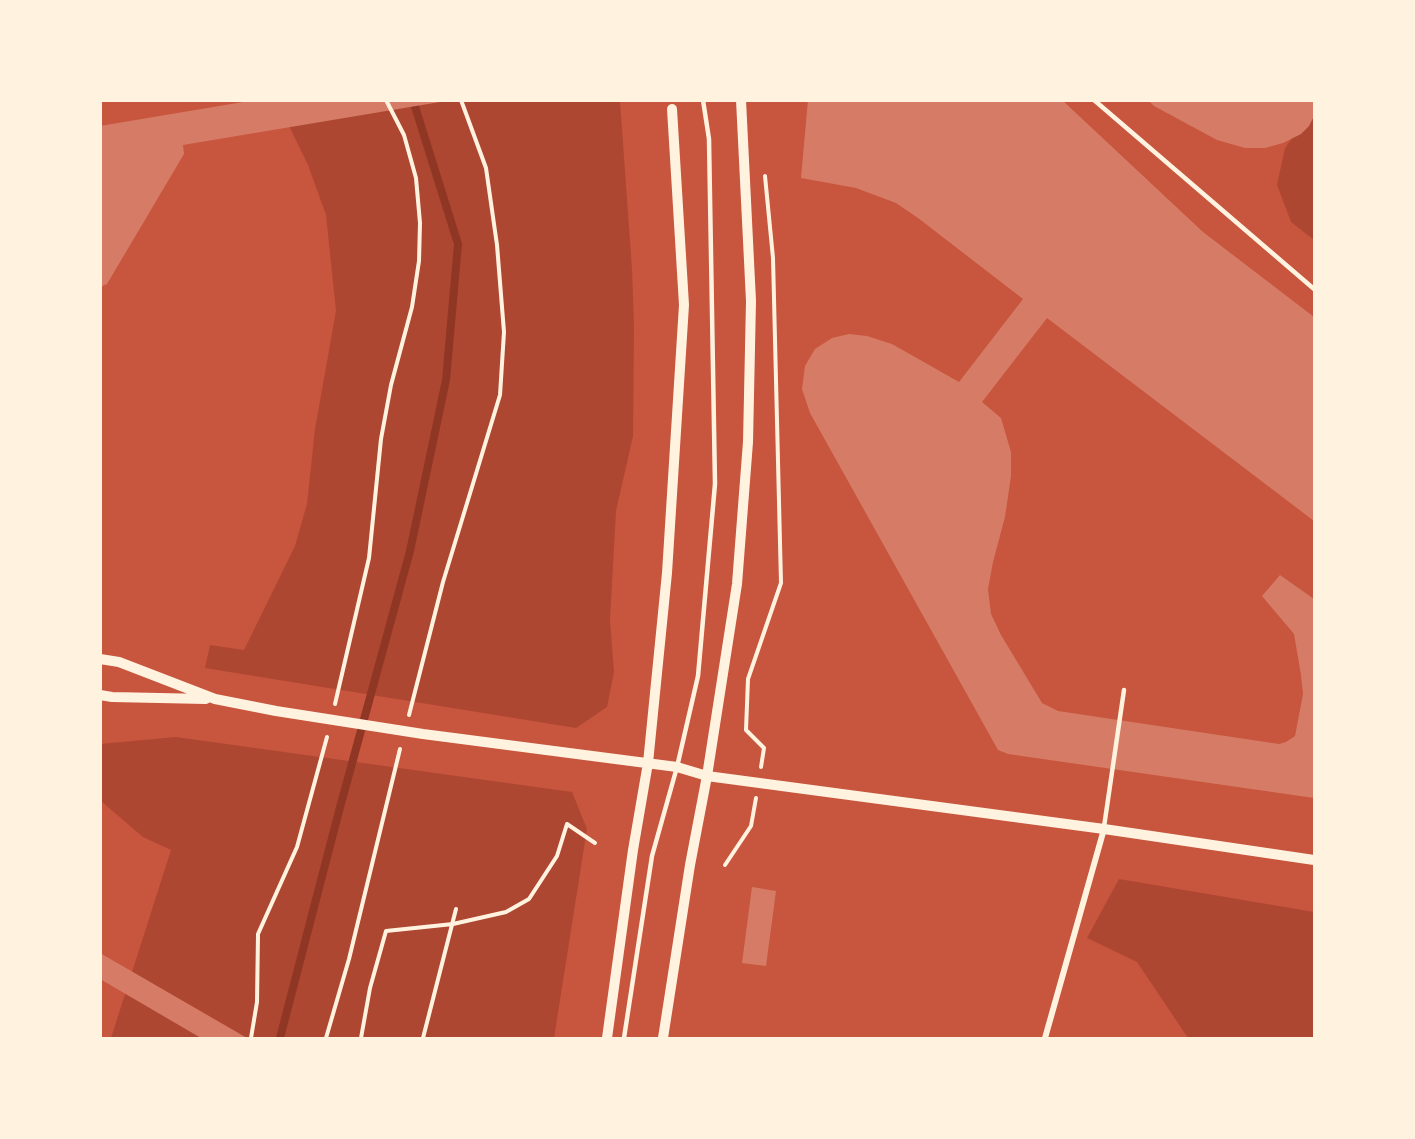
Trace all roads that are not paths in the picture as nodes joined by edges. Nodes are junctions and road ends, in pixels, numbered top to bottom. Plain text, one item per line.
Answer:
1 (704, 100) edge
2 (741, 100) edge
3 (1094, 100) edge
4 (672, 109) dead end
5 (1314, 289) edge
6 (100, 659) edge
7 (1124, 690) dead end
8 (100, 695) edge
9 (215, 699) junction
10 (648, 763) junction
11 (677, 767) junction
12 (707, 776) junction
13 (1104, 829) junction
14 (1314, 860) edge
15 (608, 1038) edge
16 (624, 1038) edge
17 (663, 1038) edge
18 (1045, 1038) edge

1 - 11 lane
2 - 12 street
3 - 5 lane
4 - 10 street
6 - 9 street
7 - 13 lane
8 - 9 street
9 - 10 street
10 - 11 street
10 - 15 street
11 - 12 street
11 - 16 lane
12 - 13 street
12 - 17 street
13 - 14 street
13 - 18 street

